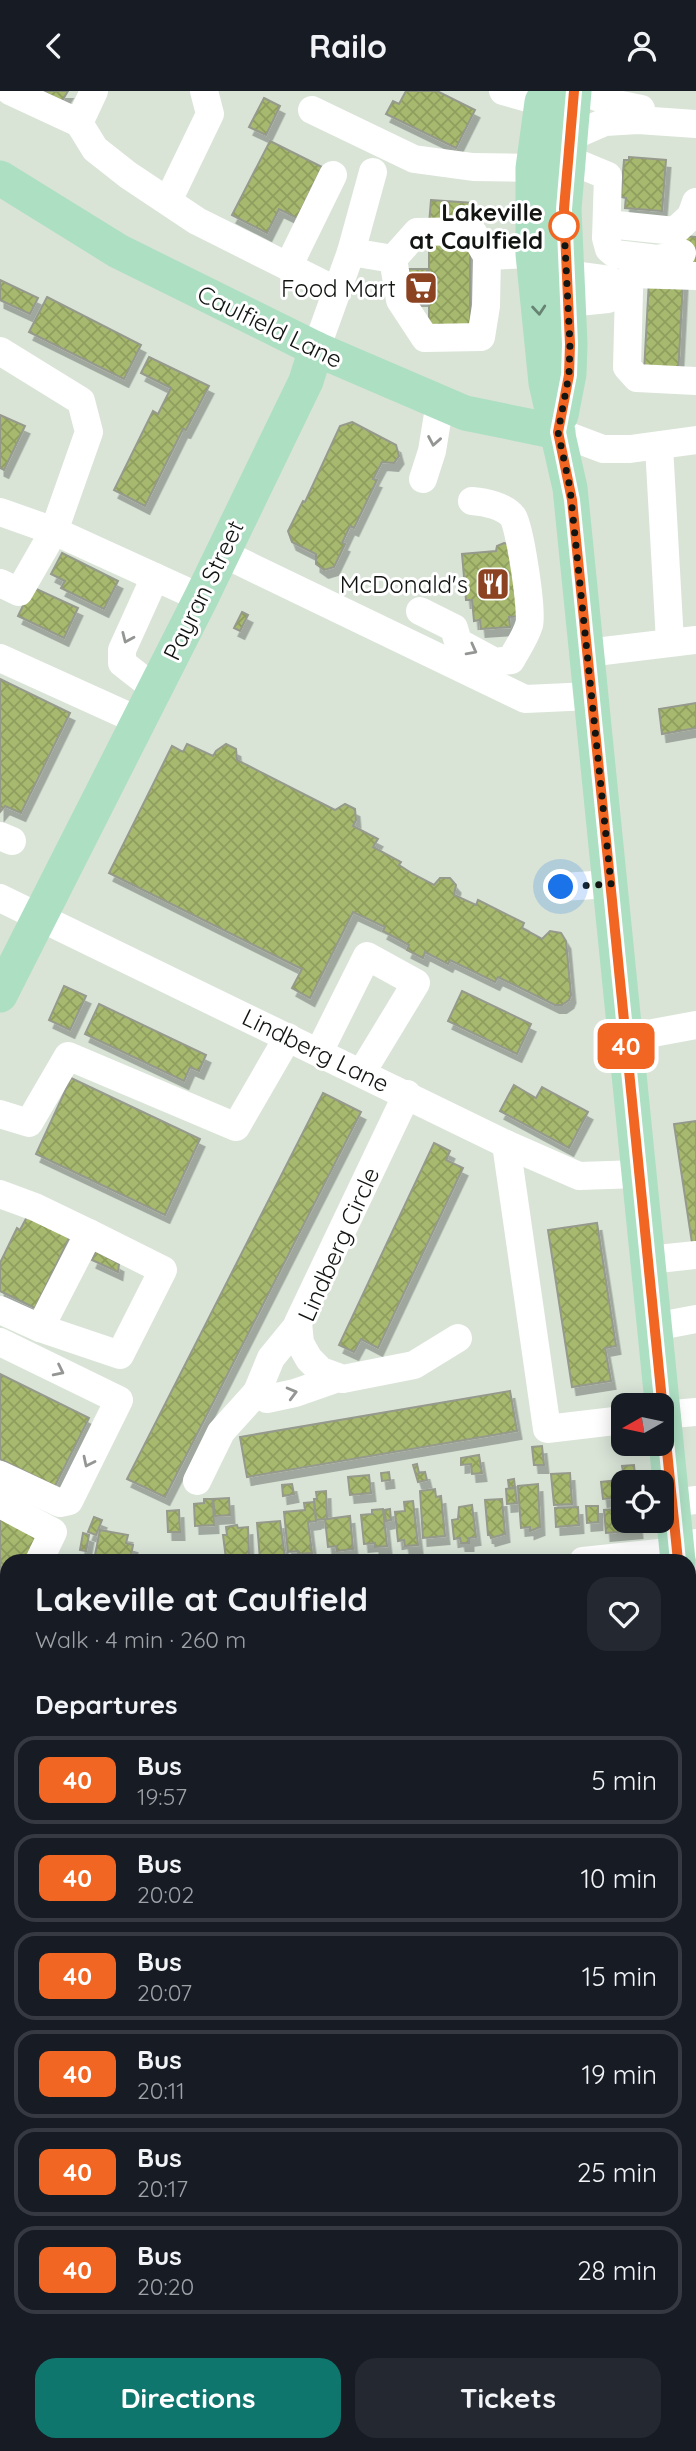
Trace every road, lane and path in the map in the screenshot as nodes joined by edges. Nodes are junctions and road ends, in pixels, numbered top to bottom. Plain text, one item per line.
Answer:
1 (10, 91) edge
2 (94, 91) edge
3 (204, 91) edge
4 (502, 91) edge
5 (574, 91) edge
6 (582, 91) edge
7 (545, 96) edge
8 (641, 107) edge
9 (312, 110) dead end
10 (79, 123) junction
11 (696, 124) edge
12 (568, 148) junction
13 (533, 168) junction
14 (373, 172) dead end
15 (333, 175) dead end
16 (0, 178) edge
17 (168, 201) junction
18 (696, 202) edge
19 (564, 209) junction
20 (607, 210) junction
21 (351, 252) junction
22 (533, 254) junction
23 (487, 256) junction
24 (393, 259) junction
25 (685, 261) edge
26 (288, 267) junction
27 (566, 288) junction
28 (620, 289) junction
29 (337, 291) junction
30 (316, 349) junction
31 (0, 351) edge
32 (696, 381) edge
33 (440, 403) junction
34 (696, 424) edge
35 (558, 432) junction
36 (696, 440) edge
37 (659, 446) junction
38 (423, 478) dead end
39 (472, 501) dead end
40 (0, 512) edge
41 (54, 531) junction
42 (222, 553) junction
43 (155, 577) junction
44 (0, 583) edge
45 (201, 598) junction
46 (420, 611) dead end
47 (683, 641) edge
48 (587, 653) junction
49 (0, 658) edge
50 (154, 688) junction
51 (591, 696) junction
52 (137, 720) junction
53 (611, 884) junction
54 (561, 887) dead end
55 (0, 898) edge
56 (40, 916) junction
57 (0, 995) edge
58 (696, 1025) edge
59 (288, 1037) junction
60 (626, 1038) junction
61 (319, 1052) junction
62 (362, 1072) junction
63 (407, 1094) junction
64 (0, 1114) edge
65 (506, 1144) junction
66 (639, 1174) junction
67 (0, 1194) edge
68 (89, 1233) junction
69 (696, 1255) edge
70 (648, 1260) junction
71 (0, 1310) edge
72 (696, 1319) edge
73 (298, 1325) junction
74 (654, 1327) junction
75 (40, 1328) junction
76 (458, 1338) dead end
77 (0, 1342) edge
78 (338, 1378) junction
79 (257, 1392) junction
80 (669, 1393) edge
81 (674, 1414) edge
82 (611, 1421) edge
83 (0, 1475) edge
84 (197, 1481) dead end
85 (684, 1501) edge
86 (0, 1504) edge
87 (684, 1552) edge
88 (42, 1554) edge
89 (662, 1554) edge

1 - 10 street
2 - 10 street
3 - 17 street
4 - 7 street
5 - 12 main road
6 - 8 street
7 - 13 main road
8 - 11 street
8 - 12 street
9 - 13 street
10 - 17 street
12 - 19 main road
12 - 20 street
13 - 22 main road
14 - 21 street, Payran Street
15 - 26 street
16 - 30 main road, Caulfield Lane
17 - 26 street
18 - 20 street
19 - 20 street
19 - 27 main road
20 - 25 street
21 - 24 street
21 - 29 street, Payran Street
22 - 23 street
22 -> 35 main road
23 - 24 street
23 - 24 street
25 - 28 street
26 - 29 street
27 - 28 street
27 - 35 main road
28 - 32 street
29 - 30 street, Payran Street
30 - 33 main road, Caulfield Lane
30 - 42 main road, Payran Street
31 - 41 street
33 - 35 main road, Caulfield Lane
33 -> 38 street
34 - 35 street, Caulfield Lane
35 - 37 street, Caulfield Lane
35 - 48 main road
36 - 37 street, Caulfield Lane
37 - 47 street
46 -> 39 street
40 - 41 street
41 - 43 street
41 - 44 street
42 - 45 main road, Payran Street
42 - 51 street
43 - 45 street
43 -> 50 street
45 - 50 main road, Payran Street
47 - 48 street
48 - 51 main road
49 - 52 street
50 - 52 main road, Payran Street
51 - 53 main road
52 - 56 main road, Payran Street
53 - 54 street
53 - 60 main road
55 - 56 street, Lindberg Lane
56 - 57 main road, Payran Street
56 - 59 street, Lindberg Lane
58 - 60 street
59 - 61 street, Lindberg Lane
59 - 64 street
60 - 66 main road
61 - 62 street, Lindberg Lane
61 - 62 street
62 - 63 street, Lindberg Lane
63 - 65 street, Lindberg Lane
63 - 73 street, Lindberg Circle
65 - 66 street, Lindberg Lane
65 - 82 street
66 - 70 main road
67 - 68 street
68 - 75 street
68 - 75 street
69 - 70 street
70 - 74 main road
71 - 75 street
72 - 74 street
73 - 78 street, Lindberg Circle
73 - 79 street
74 - 80 main road
76 - 78 street
77 -> 83 street
79 -> 78 street
79 - 84 street
81 - 85 main road
85 - 87 main road
86 - 88 street
87 - 89 street

